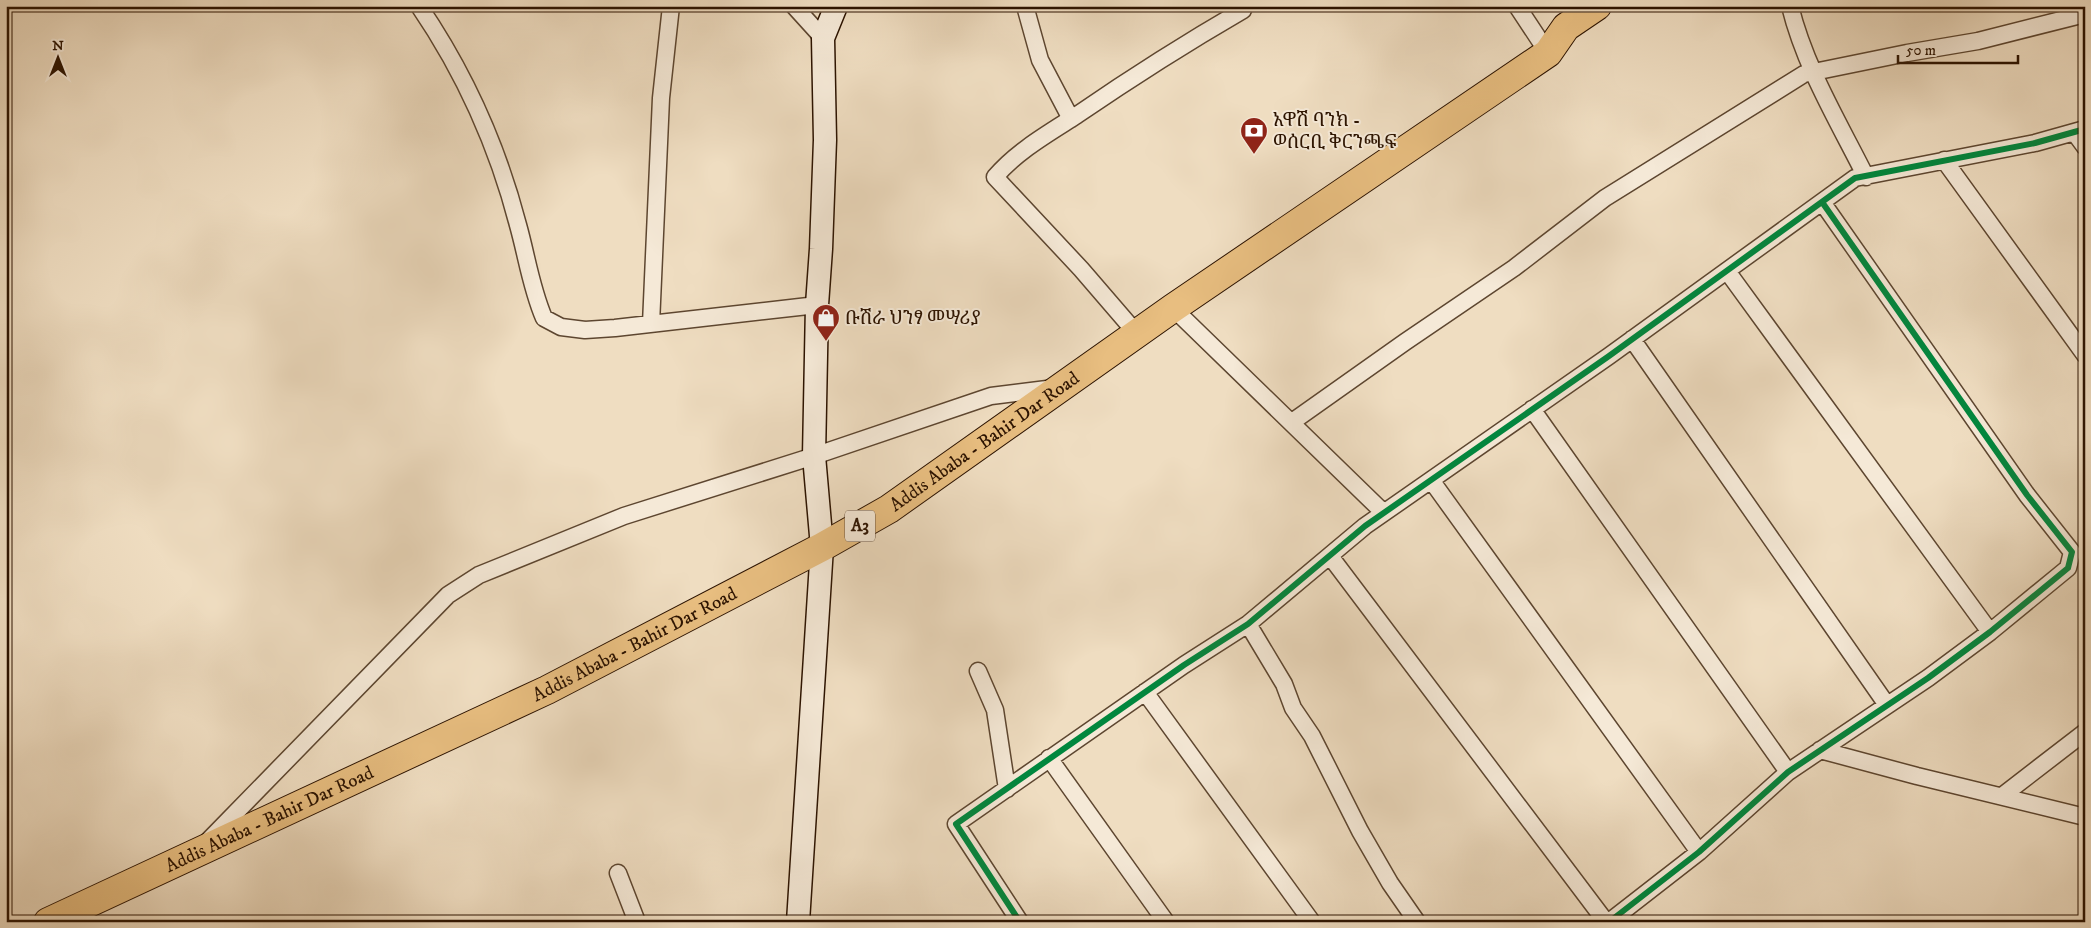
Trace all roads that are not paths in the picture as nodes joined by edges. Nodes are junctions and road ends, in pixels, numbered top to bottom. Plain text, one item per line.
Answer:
1 (419, 6) edge
2 (671, 6) edge
3 (794, 6) edge
4 (836, 6) edge
5 (1024, 6) edge
6 (1517, 6) edge
7 (1597, 6) edge
8 (1790, 6) edge
9 (1242, 10) dead end
10 (2085, 14) edge
11 (823, 38) junction
12 (1548, 53) junction
13 (1813, 72) junction
14 (1071, 119) junction
15 (2080, 131) edge
16 (2085, 147) edge
17 (1944, 160) junction
18 (1866, 177) junction
19 (1822, 202) junction
20 (1726, 271) junction
21 (817, 304) junction
22 (1173, 308) junction
23 (651, 324) junction
24 (1137, 334) junction
25 (1632, 339) junction
26 (2085, 355) edge
27 (1063, 387) junction
28 (1532, 409) junction
29 (1292, 422) junction
30 (814, 456) junction
31 (1432, 480) junction
32 (1384, 513) junction
33 (822, 547) junction
34 (2078, 552) edge
35 (1330, 556) junction
36 (1248, 624) junction
37 (1990, 632) junction
38 (978, 671) dead end
39 (1145, 692) junction
40 (1886, 705) junction
41 (2085, 732) edge
42 (1820, 750) junction
43 (1049, 758) junction
44 (1788, 772) junction
45 (1007, 789) junction
46 (2002, 796) junction
47 (2085, 817) edge
48 (1699, 852) junction
49 (196, 853) junction
50 (618, 873) dead end
51 (48, 922) edge
52 (637, 922) edge
53 (798, 922) edge
54 (1020, 922) edge
55 (1166, 922) edge
56 (1312, 922) edge
57 (1417, 922) edge
58 (1606, 922) edge
59 (1610, 922) edge

1 - 23 street
2 - 23 street
3 - 11 street
4 - 11 street
5 - 14 street
6 - 12 street
7 - 12 highway, Addis Ababa - Bahir Dar Road / A3
8 - 13 street
9 - 14 street
10 - 13 street
11 - 21 street
12 - 22 highway, Addis Ababa - Bahir Dar Road / A3
13 - 18 street
13 - 29 street
14 - 24 street
15 - 16 street
15 - 17 street
17 - 18 street
17 - 26 street
18 - 19 street
19 - 20 street
19 - 34 street
20 - 25 street
20 - 37 street
21 - 23 street
21 - 30 street
22 - 24 highway, Addis Ababa - Bahir Dar Road / A3
22 - 29 street
24 - 27 highway, Addis Ababa - Bahir Dar Road / A3
25 - 28 street
25 - 40 street
27 - 30 street
27 - 33 highway, Addis Ababa - Bahir Dar Road / A3
28 - 31 street
28 - 44 street
29 - 32 street
30 - 33 street
30 - 49 street
31 - 32 street
31 - 48 street
32 - 35 street
33 - 49 highway, Addis Ababa - Bahir Dar Road / A3
33 - 53 street
34 - 37 street
35 - 36 street
35 - 58 street
36 - 39 street
36 - 57 street
37 - 40 street
38 - 45 street
39 - 43 street
39 - 56 street
40 - 42 street
41 - 46 street
42 - 44 street
42 - 46 street
43 - 45 street
43 - 55 street
44 - 48 street
45 - 54 street
46 - 47 street
48 - 59 street
49 - 51 highway, Addis Ababa - Bahir Dar Road / A3
50 - 52 street

